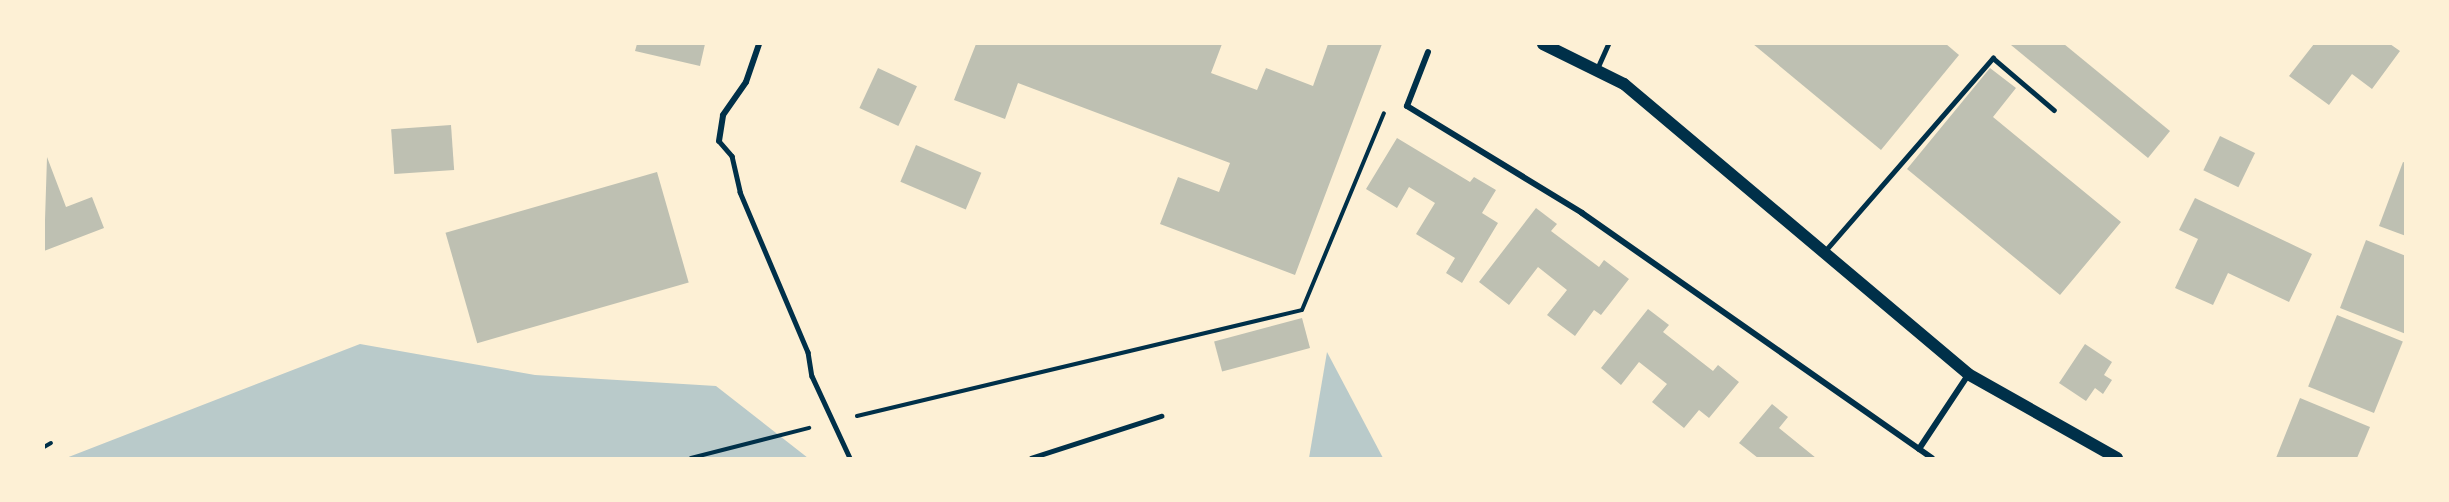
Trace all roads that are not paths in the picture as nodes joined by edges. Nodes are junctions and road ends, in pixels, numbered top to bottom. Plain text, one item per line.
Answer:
1 (759, 44) edge
2 (1543, 44) edge
3 (1608, 44) edge
4 (1428, 52) dead end
5 (1596, 71) junction
6 (2054, 110) dead end
7 (719, 141) joint
8 (1823, 253) junction
9 (1968, 374) junction
10 (1161, 417) dead end
11 (1919, 449) junction
12 (850, 459) edge
13 (1030, 459) edge
14 (1932, 459) edge
15 (2117, 459) edge

1 - 7 street
2 - 5 main road
3 - 5 lane
4 - 11 street
5 - 8 main road
6 - 8 lane
7 - 12 lane
8 - 9 main road
9 - 11 street
9 - 15 main road
10 - 13 lane
11 - 14 street

